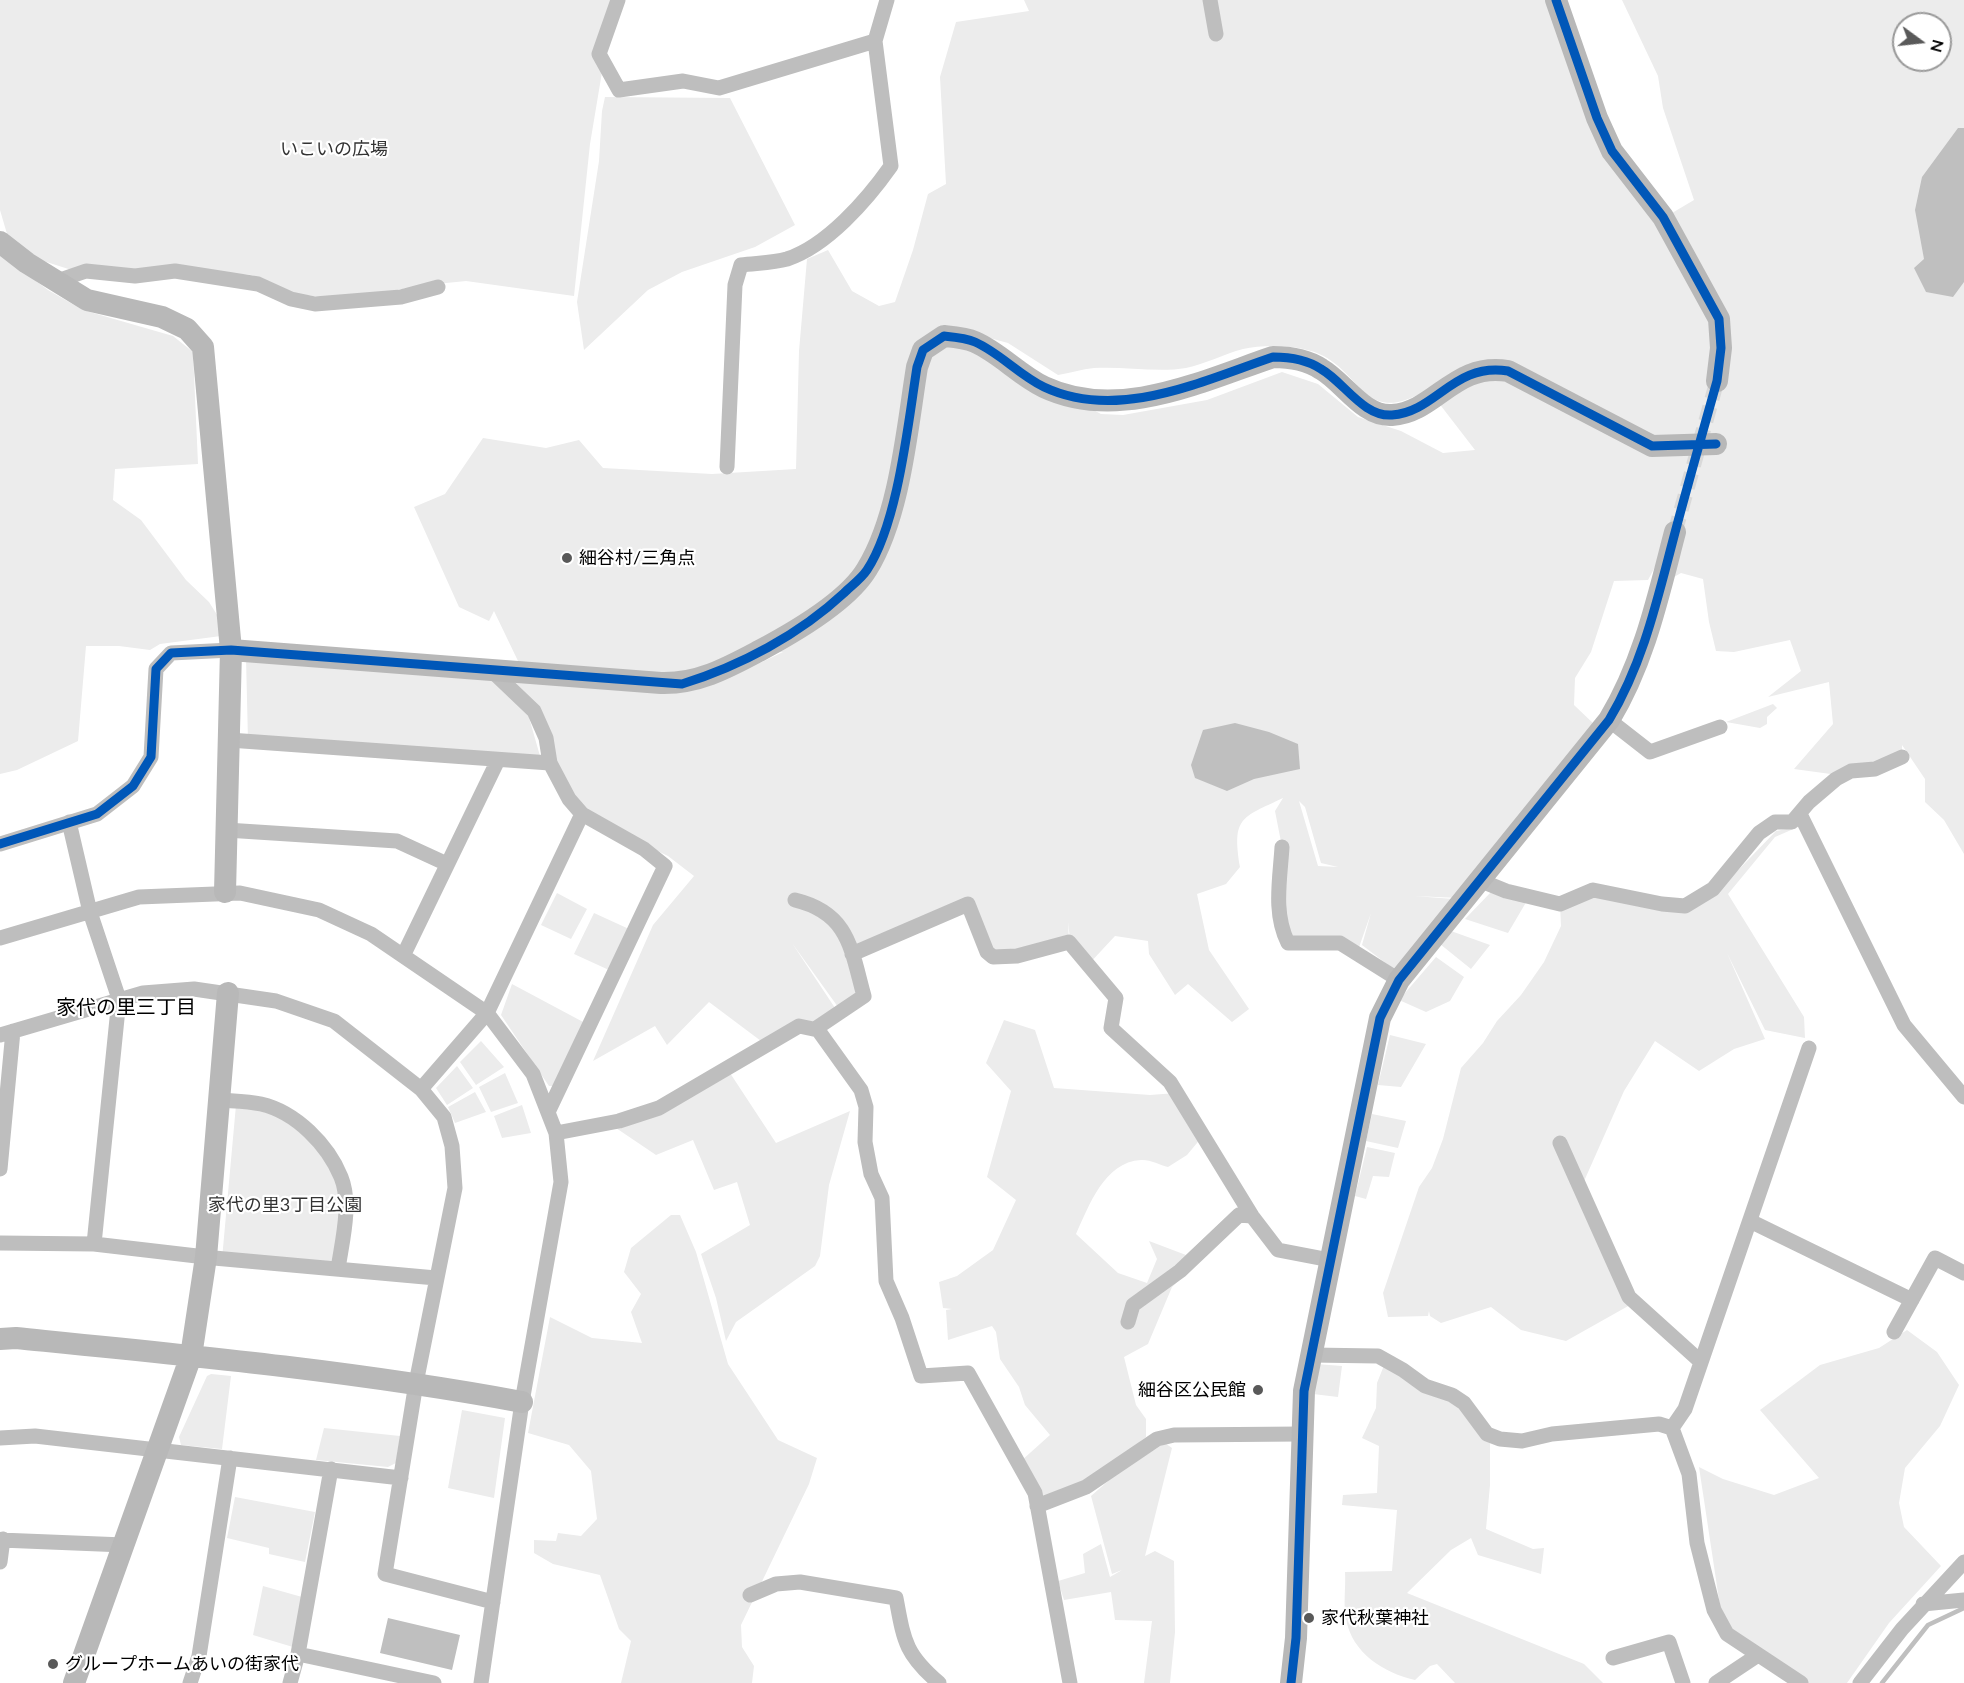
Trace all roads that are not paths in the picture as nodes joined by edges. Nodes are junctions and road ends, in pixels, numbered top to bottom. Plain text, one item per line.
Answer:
1 (618, 0) edge
2 (887, 0) edge
3 (1210, 0) edge
4 (1556, 0) edge
5 (1216, 34) dead end
6 (875, 41) junction
7 (0, 243) edge
8 (57, 281) junction
9 (438, 287) dead end
10 (1717, 381) tunnel mouth
11 (1716, 444) dead end
12 (727, 467) dead end
13 (1675, 532) tunnel mouth
14 (231, 650) junction
15 (491, 670) junction
16 (1609, 720) junction
17 (1720, 728) dead end
18 (229, 740) junction
19 (1902, 756) dead end
20 (498, 760) junction
21 (550, 764) junction
22 (582, 814) junction
23 (1800, 814) junction
24 (69, 822) junction
25 (226, 830) junction
26 (0, 844) edge
27 (1282, 847) dead end
28 (447, 864) junction
29 (1479, 880) junction
30 (225, 892) junction
31 (795, 900) dead end
32 (90, 912) junction
33 (0, 938) edge
34 (404, 954) junction
35 (852, 954) junction
36 (1399, 980) junction
37 (228, 993) junction
38 (119, 999) junction
39 (488, 1013) junction
40 (815, 1029) junction
41 (7, 1033) edge
42 (1809, 1048) dead end
43 (422, 1089) junction
44 (1964, 1097) edge
45 (220, 1100) junction
46 (549, 1110) junction
47 (556, 1132) junction
48 (1560, 1143) dead end
49 (0, 1169) edge
50 (1252, 1216) junction
51 (1750, 1221) junction
52 (0, 1243) edge
53 (94, 1244) junction
54 (206, 1257) junction
55 (1330, 1260) junction
56 (338, 1269) junction
57 (1964, 1273) edge
58 (436, 1278) junction
59 (1912, 1300) junction
60 (1128, 1322) dead end
61 (1894, 1332) dead end
62 (0, 1339) edge
63 (1311, 1355) junction
64 (191, 1356) junction
65 (1701, 1362) junction
66 (416, 1383) junction
67 (522, 1402) junction
68 (1672, 1428) junction
69 (1301, 1434) junction
70 (0, 1438) edge
71 (160, 1449) junction
72 (230, 1458) junction
73 (331, 1469) junction
74 (401, 1478) junction
75 (1037, 1506) junction
76 (1, 1540) edge
77 (124, 1545) junction
78 (0, 1562) edge
79 (1964, 1562) edge
80 (750, 1595) dead end
81 (1964, 1600) edge
82 (493, 1602) junction
83 (1923, 1604) junction
84 (298, 1654) junction
85 (1758, 1655) junction
86 (1613, 1658) dead end
87 (80, 1681) edge
88 (190, 1683) edge
89 (290, 1683) edge
90 (434, 1683) edge
91 (481, 1683) edge
92 (939, 1683) edge
93 (1070, 1683) edge
94 (1291, 1683) edge
95 (1683, 1683) edge
96 (1716, 1683) edge
97 (1801, 1683) edge
98 (1860, 1683) edge

1 - 6 street
2 - 6 street
3 - 5 street
4 - 10 street
6 - 12 street
7 - 8 street
8 - 9 street
8 - 14 street
11 - 15 street
13 - 16 street
14 - 15 street
14 - 18 street
14 - 24 street
15 - 21 street
16 - 17 street
16 - 29 street
18 - 20 street
18 - 25 street
19 - 23 street
20 - 21 street
20 - 28 street
21 - 22 street
22 - 39 street
22 - 46 street
23 - 29 street
23 - 44 street
24 - 26 street
24 - 32 street
25 - 28 street
25 - 30 street
27 - 36 street
28 - 34 street
29 - 36 street
30 - 32 street
30 - 34 street
31 - 35 street
32 - 33 street
32 - 38 street
34 - 39 street
35 - 40 street
35 - 50 street
36 - 55 street
37 - 38 street
37 - 43 street
37 - 45 street
38 - 41 street
38 - 53 street
39 - 43 street
39 - 46 street
40 - 47 street
40 - 75 street
41 - 49 street
42 - 51 street
43 - 58 street
45 - 54 street
45 - 56 street
46 - 47 street
47 - 67 street
48 - 65 street
50 - 55 street
50 - 60 street
51 - 59 street
51 - 65 street
52 - 53 street
53 - 54 street
54 - 56 street
54 - 64 street
55 - 63 street
56 - 58 street
57 - 59 street
58 - 66 street
59 - 61 street
62 - 64 street
63 - 68 street
63 - 69 street
64 - 66 street
64 - 71 street
65 - 68 street
66 - 67 street
66 - 74 street
67 - 82 street
68 - 85 street
69 - 75 street
69 - 94 street
70 - 71 street
71 - 72 street
71 - 77 street
72 - 73 street
72 - 88 street
73 - 74 street
73 - 84 street
74 - 82 street
75 - 93 street
76 - 77 street
76 - 78 street
77 - 87 street
79 - 83 street
80 - 92 street
81 - 83 street
82 - 91 street
83 - 98 street
84 - 89 street
84 - 90 street
85 - 96 street
85 - 97 street
86 - 95 street

